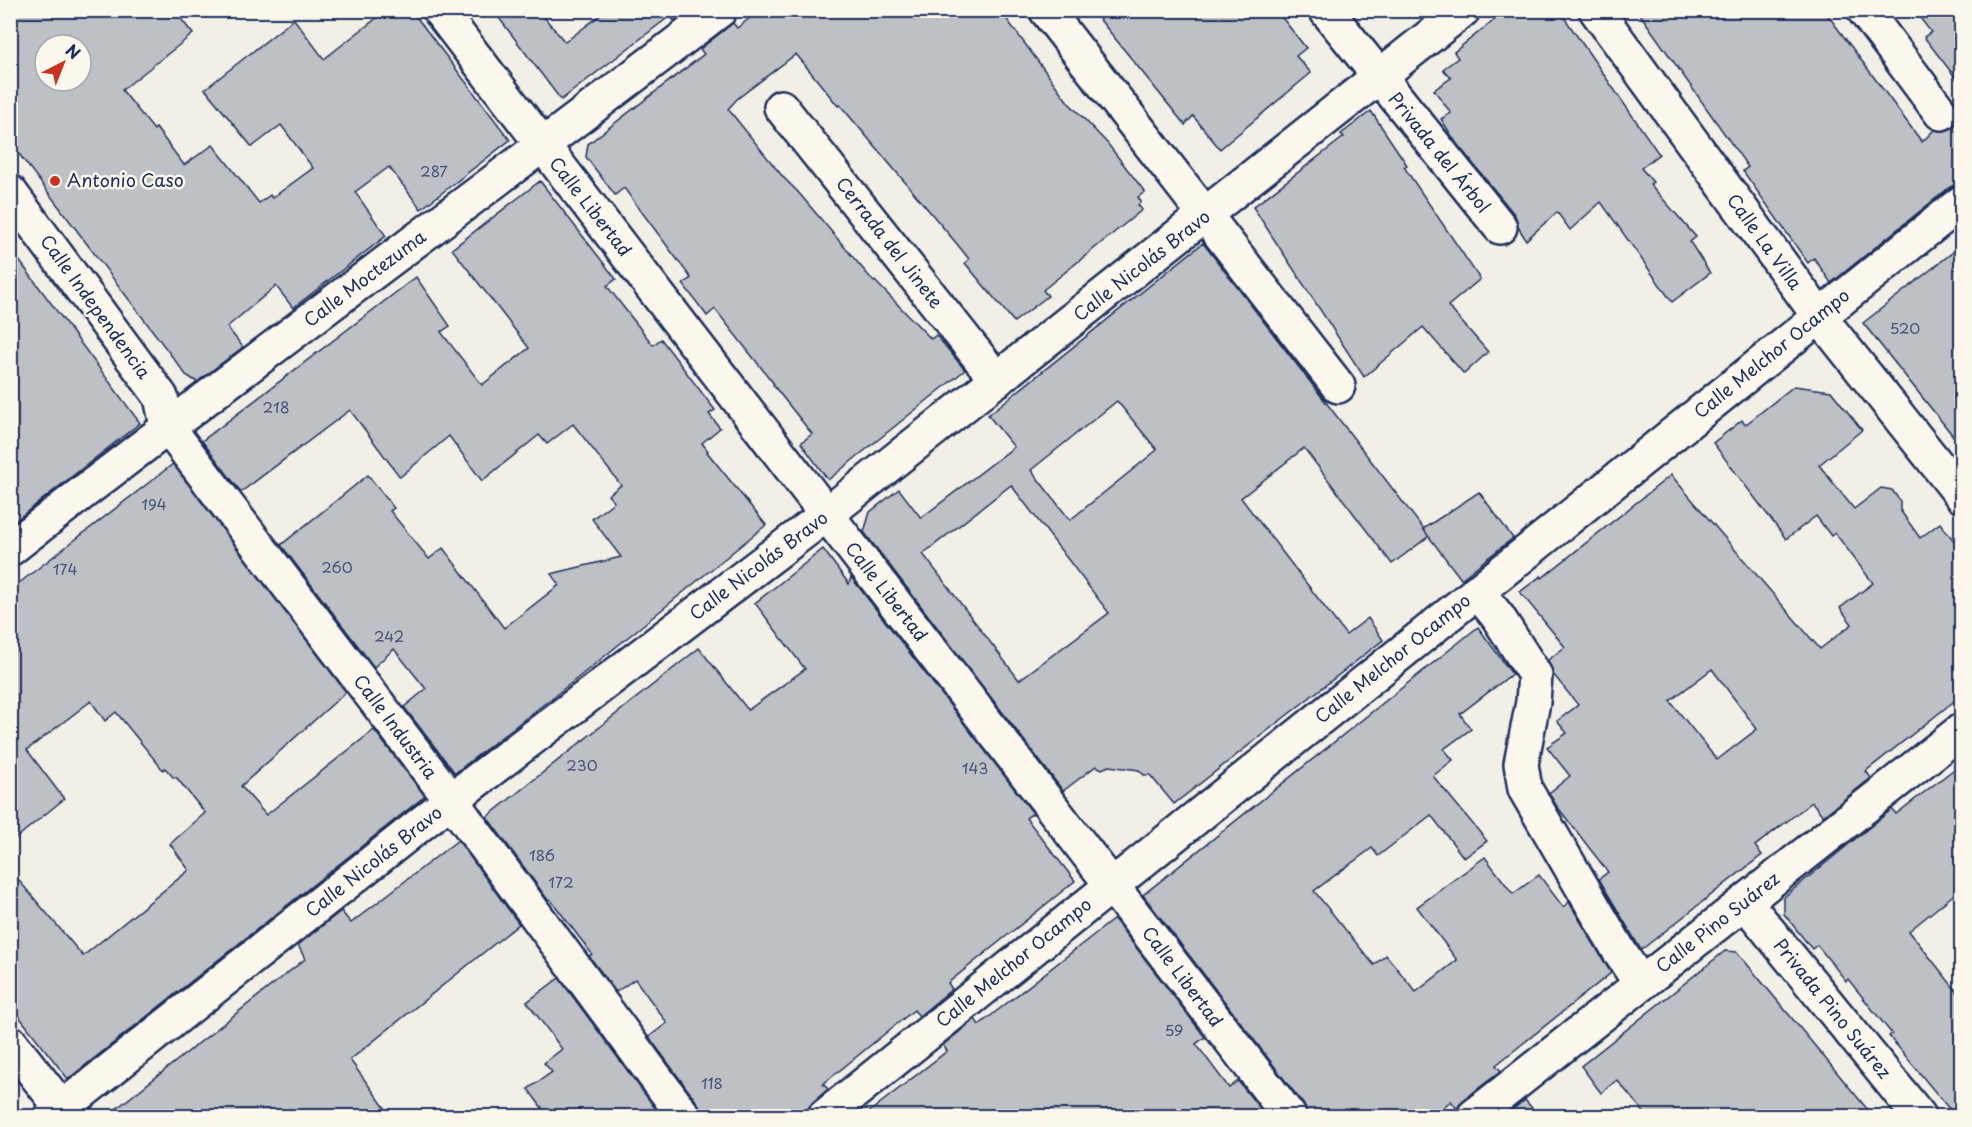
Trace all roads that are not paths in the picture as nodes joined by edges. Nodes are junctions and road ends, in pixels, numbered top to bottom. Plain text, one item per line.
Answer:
1 (439, 10) edge
2 (720, 10) edge
3 (1046, 10) edge
4 (1326, 10) edge
5 (1463, 10) edge
6 (1596, 10) edge
7 (1864, 10) edge
8 (1379, 79) junction
9 (781, 107) dead end
10 (1941, 113) dead end
11 (544, 146) junction
12 (10, 192) edge
13 (1962, 202) edge
14 (1206, 215) junction
15 (1500, 227) dead end
16 (1819, 316) junction
17 (997, 380) junction
18 (1338, 386) dead end
19 (168, 426) junction
20 (1962, 496) edge
21 (827, 514) junction
22 (10, 549) edge
23 (1477, 591) junction
24 (1962, 730) edge
25 (451, 800) junction
26 (1112, 885) junction
27 (1745, 902) junction
28 (1641, 984) junction
29 (10, 1042) edge
30 (61, 1114) edge
31 (684, 1116) edge
32 (825, 1116) edge
33 (1289, 1116) edge
34 (1474, 1116) edge
35 (1919, 1116) edge

1 - 11 street, Calle Libertad
2 - 11 street, Calle Moctezuma
3 - 14 street
4 - 8 street, Privada del Árbol
5 - 8 street, Calle Nicolás Bravo
6 - 16 street, Calle La Villa
7 - 10 street
8 - 14 street, Calle Nicolás Bravo
8 - 15 street, Privada del Árbol
9 - 17 street, Cerrada del Jinete
11 - 19 street, Calle Moctezuma
11 - 21 street, Calle Libertad
12 - 19 street, Calle Independencia
13 - 16 street, Calle Melchor Ocampo
14 - 17 street, Calle Nicolás Bravo
14 - 18 street
16 - 20 street, Calle La Villa
16 - 23 street, Calle Melchor Ocampo
17 - 21 street, Calle Nicolás Bravo
19 - 22 street, Calle Moctezuma
19 - 25 street, Calle Industria
21 - 25 street, Calle Nicolás Bravo
21 - 26 street, Calle Libertad
23 - 26 street, Calle Melchor Ocampo
23 - 28 street
24 - 27 street, Calle Pino Suárez
25 - 30 street, Calle Nicolás Bravo
25 - 31 street, Calle Industria
26 - 32 street, Calle Melchor Ocampo
26 - 33 street, Calle Libertad
27 - 28 street, Calle Pino Suárez
27 - 35 street, Privada Pino Suárez
28 - 34 street, Calle Pino Suárez
29 - 30 street

